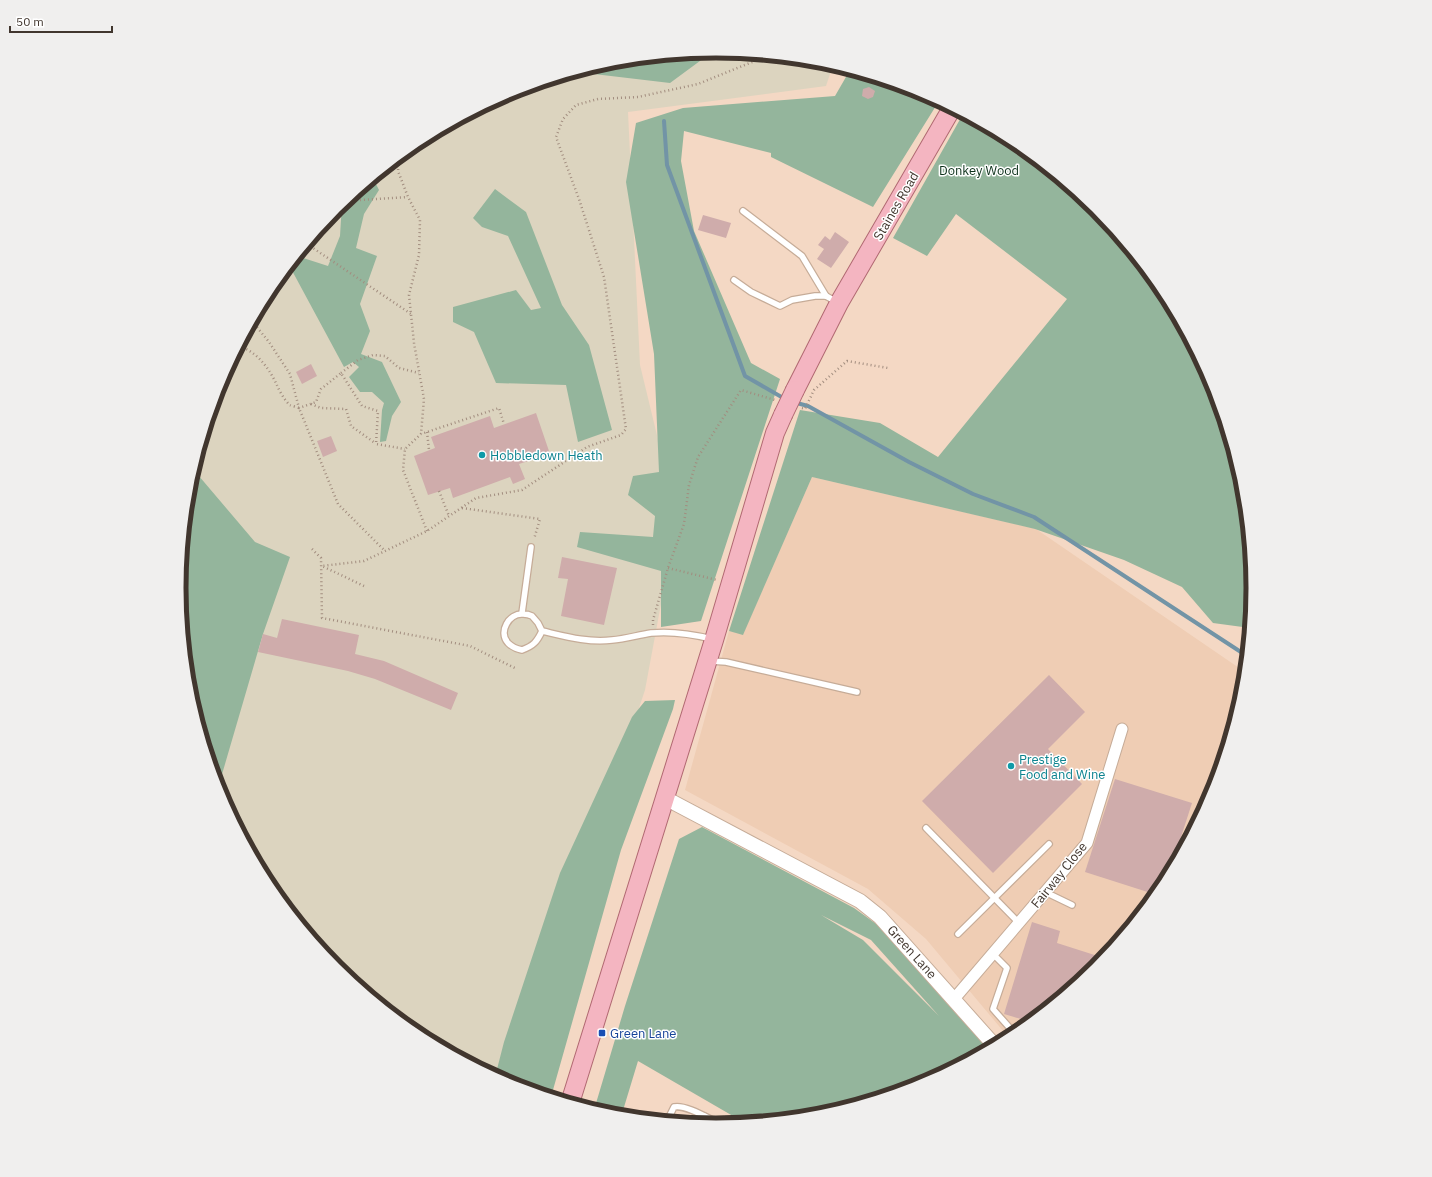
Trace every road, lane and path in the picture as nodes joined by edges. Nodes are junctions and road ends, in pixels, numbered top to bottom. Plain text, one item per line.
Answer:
1 (758, 60) edge
2 (949, 112) edge
3 (399, 164) edge
4 (408, 197) junction
5 (355, 200) edge
6 (743, 210) dead end
7 (311, 247) edge
8 (734, 280) dead end
9 (833, 300) junction
10 (411, 314) junction
11 (256, 325) edge
12 (243, 348) edge
13 (888, 368) dead end
14 (341, 373) junction
15 (419, 373) junction
16 (803, 394) junction
17 (311, 404) junction
18 (299, 408) junction
19 (781, 408) junction
20 (805, 409) dead end
21 (504, 424) dead end
22 (427, 432) junction
23 (421, 434) junction
24 (376, 444) junction
25 (405, 448) junction
26 (430, 450) dead end
27 (439, 491) dead end
28 (461, 508) junction
29 (449, 516) junction
30 (427, 531) junction
31 (531, 547) joint
32 (312, 549) dead end
33 (385, 551) junction
34 (322, 566) junction
35 (668, 568) junction
36 (731, 584) junction
37 (364, 586) dead end
38 (522, 613) junction
39 (542, 631) junction
40 (652, 633) junction
41 (714, 640) junction
42 (708, 661) junction
43 (517, 669) dead end
44 (857, 692) dead end
45 (1122, 729) dead end
46 (665, 798) junction
47 (926, 828) dead end
48 (1049, 844) dead end
49 (1045, 892) junction
50 (994, 898) junction
51 (1072, 905) dead end
52 (1019, 923) junction
53 (958, 934) dead end
54 (993, 954) junction
55 (954, 999) junction
56 (1012, 1029) edge
57 (991, 1042) edge
58 (571, 1099) edge
59 (704, 1116) joint
60 (669, 1117) edge
61 (710, 1119) edge

1 - 28 path
2 - 9 main road, Staines Road
3 - 4 path
4 - 5 path
4 - 10 path
6 - 9 lane
7 - 10 path
8 - 9 lane
9 - 16 main road, Staines Road
10 - 15 path
11 - 18 path
12 - 18 path
13 - 16 path
14 - 15 path
14 - 17 path
14 - 24 path
15 - 23 path
16 - 19 main road, Staines Road, bridge
16 - 20 path
17 - 18 path
17 - 24 path
18 - 33 path
19 - 35 path
19 - 36 main road, Staines Road
21 - 22 path
22 - 23 path
22 - 26 path
23 - 25 path
24 - 25 path
25 - 30 path
27 - 29 path
28 - 29 path
28 - 31 path
29 - 30 path
30 - 33 path
31 - 38 lane
32 - 34 path
33 - 34 path
34 - 37 path
34 - 43 path
35 - 36 path
35 - 40 path
36 - 41 main road, Staines Road
38 - 39 lane
38 - 39 lane
39 - 40 lane
40 - 41 lane
41 - 42 main road, Staines Road
42 - 44 lane
42 - 46 main road, Staines Road
45 - 49 street, Fairway Close
46 - 55 street, Green Lane
46 - 58 main road, Staines Road
47 - 50 lane
48 - 50 lane
49 - 51 lane
49 - 52 street, Fairway Close
50 - 52 lane
50 - 53 lane
52 - 54 street, Fairway Close
54 - 55 street, Fairway Close
54 - 56 lane
55 - 57 street, Green Lane
59 - 60 lane
59 - 61 lane

